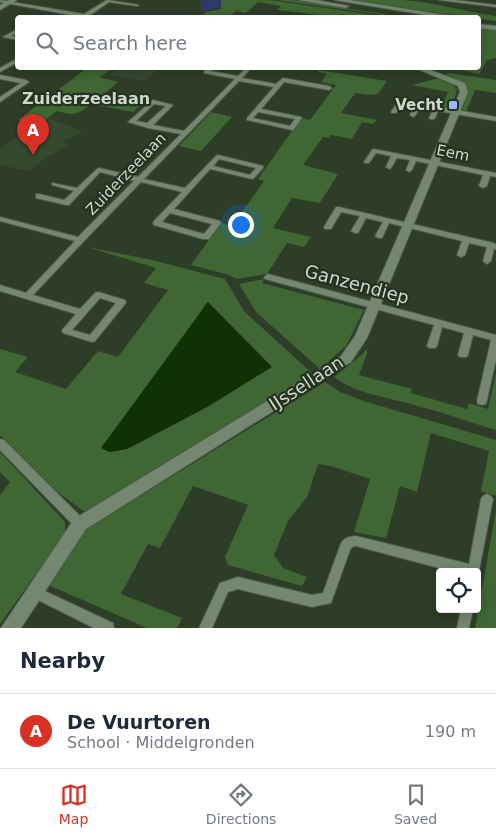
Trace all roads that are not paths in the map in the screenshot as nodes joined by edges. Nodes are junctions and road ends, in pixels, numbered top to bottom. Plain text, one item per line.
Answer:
1 (301, 0) edge
2 (337, 0) edge
3 (441, 0) edge
4 (0, 1) edge
5 (12, 1) edge
6 (137, 5) dead end
7 (496, 6) edge
8 (0, 8) edge
9 (75, 15) edge
10 (87, 15) edge
11 (413, 15) edge
12 (481, 20) edge
13 (496, 22) edge
14 (481, 26) edge
15 (496, 28) edge
16 (15, 32) edge
17 (15, 38) edge
18 (15, 61) edge
19 (0, 70) edge
20 (208, 70) edge
21 (246, 70) edge
22 (424, 70) edge
23 (0, 77) edge
24 (238, 78) junction
25 (278, 86) junction
26 (329, 88) dead end
27 (0, 100) edge
28 (418, 105) junction
29 (436, 109) junction
30 (257, 110) junction
31 (394, 112) dead end
32 (455, 112) junction
33 (413, 115) dead end
34 (432, 118) dead end
35 (496, 119) edge
36 (148, 126) junction
37 (185, 133) junction
38 (394, 155) junction
39 (414, 159) junction
40 (367, 162) dead end
41 (434, 163) junction
42 (209, 167) junction
43 (389, 167) dead end
44 (409, 170) dead end
45 (487, 173) junction
46 (496, 175) edge
47 (140, 179) junction
48 (54, 184) dead end
49 (483, 186) dead end
50 (79, 190) junction
51 (186, 191) junction
52 (39, 196) dead end
53 (169, 210) junction
54 (364, 215) junction
55 (0, 219) edge
56 (387, 220) junction
57 (408, 226) junction
58 (328, 227) dead end
59 (355, 231) dead end
60 (379, 236) dead end
61 (80, 240) junction
62 (466, 240) junction
63 (494, 246) edge
64 (461, 255) dead end
65 (486, 261) dead end
66 (268, 277) dead end
67 (0, 288) edge
68 (28, 296) junction
69 (374, 306) junction
70 (82, 313) junction
71 (439, 323) junction
72 (469, 331) junction
73 (496, 339) edge
74 (432, 346) dead end
75 (463, 355) dead end
76 (482, 401) dead end
77 (0, 443) edge
78 (487, 499) dead end
79 (80, 524) junction
80 (459, 568) edge
81 (475, 568) edge
82 (34, 592) junction
83 (466, 613) edge
84 (10, 628) edge
85 (108, 628) edge
86 (205, 628) edge
87 (463, 628) edge

1 - 11 street
2 - 11 street
3 - 7 street
4 - 5 street
5 - 8 street
5 - 9 street
6 - 10 street
12 - 13 street
14 - 15 street
16 - 17 street
18 - 19 street
20 - 24 street
21 - 24 street, Zuiderzeelaan
22 - 32 street, IJssellaan
23 - 27 street
24 - 25 street
24 - 37 street, Zuiderzeelaan
25 - 26 street
25 - 30 street
28 - 29 street
28 - 31 street
28 - 33 street
29 - 32 street
29 - 34 street
30 - 30 street
32 - 35 street
32 - 41 street, IJssellaan
36 - 36 street
36 - 37 street
37 - 47 street, Zuiderzeelaan
38 - 39 street, Eem
38 - 40 street, Eem
38 - 43 street
39 - 41 street, Eem
39 - 44 street, Eem
41 - 45 street, Eem
41 - 57 street, IJssellaan
42 - 42 street
42 - 51 street
45 - 46 street, Eem
45 - 49 street, Eem
47 - 50 street
47 - 51 street
47 - 61 street, Zuiderzeelaan
48 - 50 street
50 - 52 street
51 - 53 street
53 - 53 street
54 - 56 street
54 - 58 street
54 - 59 street
55 - 61 street
56 - 57 street
56 - 60 street
57 - 62 street
57 - 69 street, IJssellaan
61 - 68 street, Zuiderzeelaan
62 - 63 street
62 - 64 street
63 - 65 street
66 - 69 street, Ganzendiep
67 - 68 street
68 - 70 street
69 - 71 street, Ganzendiep
69 - 79 street, IJssellaan
70 - 70 street
71 - 72 street, Ganzendiep
71 - 74 street
72 - 73 street, Ganzendiep
72 - 75 street
73 - 76 street, Ganzendiep
77 - 79 street
78 - 81 street
79 - 82 street, IJssellaan
80 - 86 street
82 - 84 street, IJssellaan
82 - 85 street
83 - 87 street

